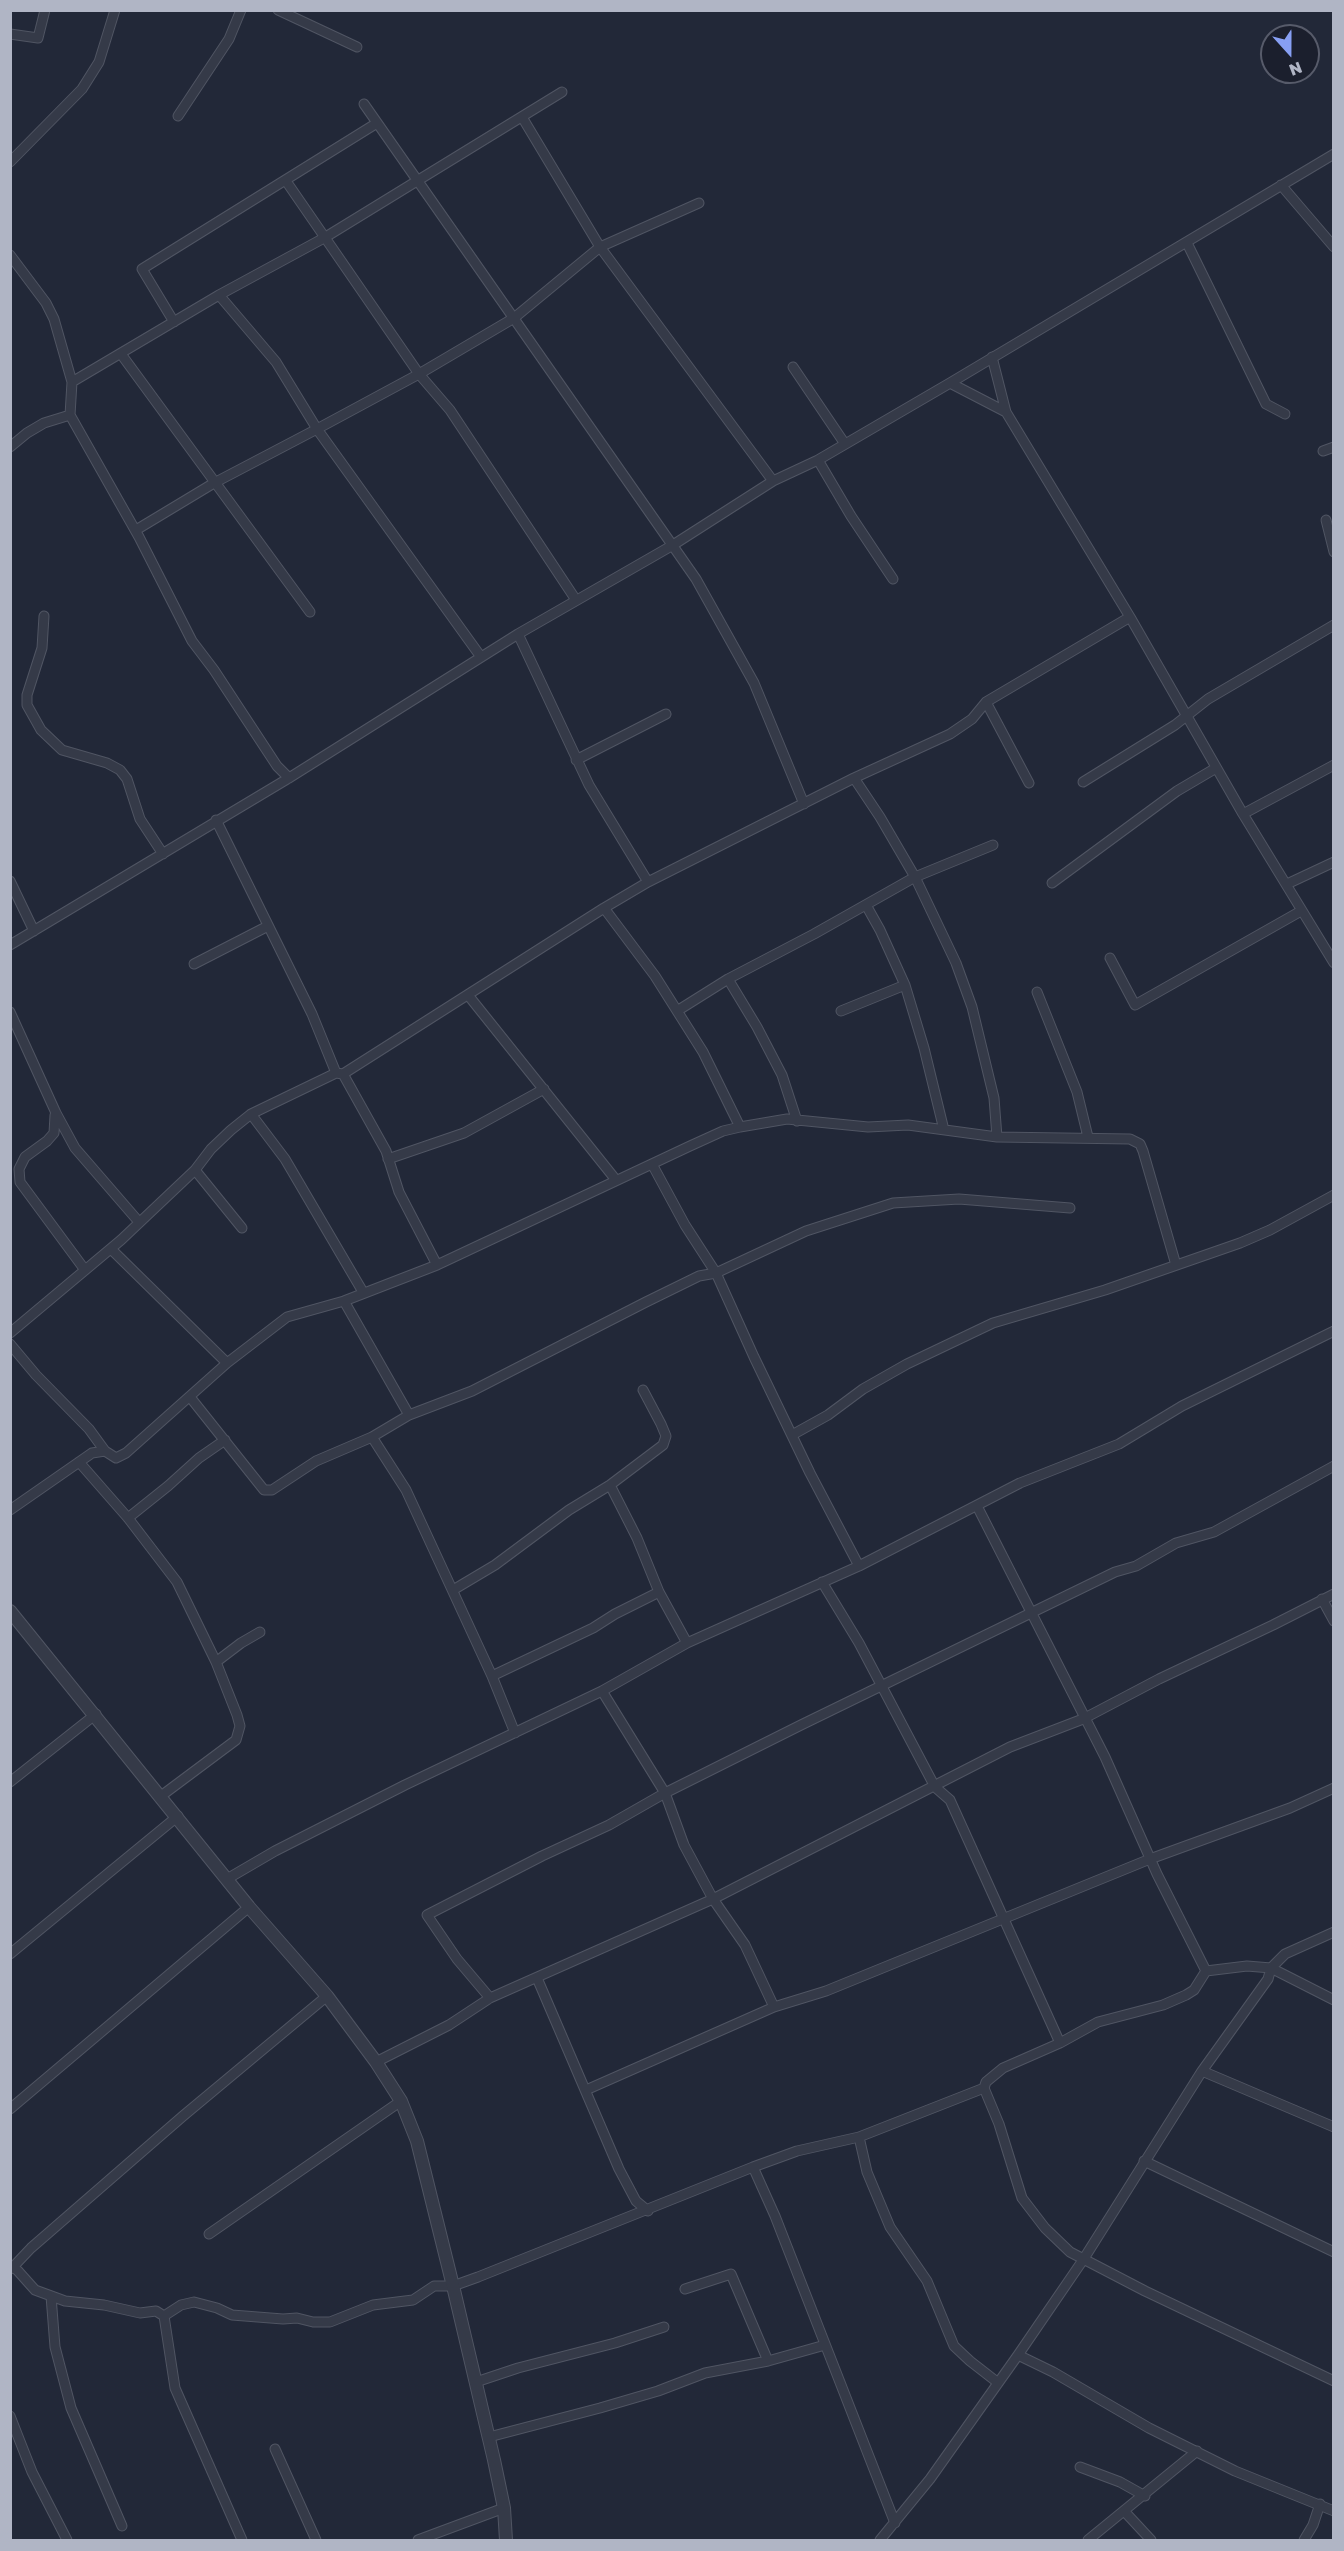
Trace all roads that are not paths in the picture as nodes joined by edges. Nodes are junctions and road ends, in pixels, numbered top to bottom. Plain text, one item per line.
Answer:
1 (45, 10) edge
2 (115, 10) edge
3 (241, 10) edge
4 (278, 10) edge
5 (10, 34) edge
6 (357, 47) dead end
7 (562, 92) dead end
8 (364, 104) dead end
9 (178, 116) dead end
10 (522, 117) junction
11 (377, 123) junction
12 (1334, 154) edge
13 (10, 162) edge
14 (417, 180) junction
15 (286, 181) junction
16 (1281, 185) junction
17 (699, 203) dead end
18 (324, 238) junction
19 (1187, 243) junction
20 (600, 247) junction
21 (1334, 247) edge
22 (10, 255) edge
23 (219, 295) junction
24 (514, 318) junction
25 (174, 322) junction
26 (121, 354) junction
27 (992, 357) junction
28 (793, 367) dead end
29 (419, 374) junction
30 (72, 382) junction
31 (950, 383) junction
32 (1006, 412) junction
33 (1285, 414) dead end
34 (70, 415) junction
35 (317, 429) junction
36 (845, 444) junction
37 (10, 447) edge
38 (1334, 447) edge
39 (1323, 451) dead end
40 (818, 460) junction
41 (773, 481) junction
42 (214, 483) junction
43 (1326, 520) dead end
44 (136, 531) junction
45 (673, 545) junction
46 (1334, 552) edge
47 (893, 579) dead end
48 (576, 600) junction
49 (310, 612) dead end
50 (44, 616) dead end
51 (1130, 617) junction
52 (1334, 625) edge
53 (518, 634) junction
54 (481, 657) junction
55 (986, 702) junction
56 (666, 714) dead end
57 (1185, 715) junction
58 (576, 760) junction
59 (1334, 765) edge
60 (1216, 768) junction
61 (289, 778) junction
62 (854, 778) junction
63 (1083, 782) dead end
64 (1029, 783) dead end
65 (804, 804) junction
66 (1243, 814) junction
67 (216, 820) junction
68 (993, 845) dead end
69 (163, 854) junction
70 (1334, 862) edge
71 (915, 878) junction
72 (10, 881) edge
73 (648, 882) junction
74 (1052, 883) dead end
75 (1287, 884) junction
76 (866, 905) junction
77 (604, 908) junction
78 (1301, 911) junction
79 (268, 926) junction
80 (34, 931) junction
81 (10, 945) edge
82 (1110, 958) dead end
83 (1334, 963) edge
84 (194, 964) dead end
85 (728, 979) junction
86 (905, 985) junction
87 (1037, 992) dead end
88 (468, 994) junction
89 (677, 1011) junction
90 (841, 1011) dead end
91 (10, 1012) edge
92 (340, 1074) junction
93 (543, 1089) junction
94 (56, 1113) junction
95 (251, 1114) junction
96 (797, 1121) junction
97 (740, 1127) junction
98 (944, 1130) junction
99 (997, 1137) junction
100 (1088, 1137) junction
101 (388, 1159) junction
102 (652, 1164) junction
103 (195, 1170) junction
104 (616, 1180) junction
105 (1334, 1195) edge
106 (1070, 1208) dead end
107 (139, 1222) junction
108 (242, 1228) dead end
109 (111, 1249) junction
110 (437, 1264) junction
111 (1176, 1265) junction
112 (85, 1270) junction
113 (716, 1273) junction
114 (363, 1292) junction
115 (344, 1301) junction
116 (1334, 1331) edge
117 (10, 1333) edge
118 (10, 1344) edge
119 (227, 1363) junction
120 (643, 1390) dead end
121 (190, 1397) junction
122 (409, 1415) junction
123 (792, 1435) junction
124 (372, 1437) junction
125 (225, 1440) junction
126 (105, 1451) junction
127 (79, 1462) junction
128 (1334, 1466) edge
129 (610, 1485) junction
130 (977, 1506) junction
131 (10, 1510) edge
132 (128, 1518) junction
133 (859, 1566) junction
134 (822, 1582) junction
135 (453, 1590) junction
136 (659, 1592) junction
137 (1334, 1593) edge
138 (1322, 1599) junction
139 (10, 1611) edge
140 (1031, 1613) junction
141 (1334, 1621) edge
142 (260, 1632) dead end
143 (687, 1643) junction
144 (216, 1662) junction
145 (492, 1676) junction
146 (882, 1686) junction
147 (602, 1691) junction
148 (96, 1714) junction
149 (1083, 1719) junction
150 (515, 1733) junction
151 (10, 1782) edge
152 (936, 1786) junction
153 (1334, 1788) edge
154 (665, 1793) junction
155 (161, 1796) junction
156 (178, 1816) junction
157 (1150, 1860) junction
158 (227, 1879) junction
159 (713, 1899) junction
160 (249, 1906) junction
161 (1004, 1920) junction
162 (1334, 1932) edge
163 (10, 1954) edge
164 (1271, 1968) junction
165 (1206, 1971) junction
166 (537, 1978) junction
167 (327, 1996) junction
168 (490, 1998) junction
169 (1334, 2000) edge
170 (774, 2007) junction
171 (1060, 2043) junction
172 (376, 2062) junction
173 (1202, 2071) junction
174 (984, 2088) junction
175 (586, 2090) junction
176 (401, 2101) junction
177 (10, 2109) edge
178 (1334, 2127) edge
179 (859, 2137) junction
180 (1144, 2161) junction
181 (753, 2168) junction
182 (636, 2201) junction
183 (648, 2211) junction
184 (635, 2216) junction
185 (209, 2234) dead end
186 (1334, 2252) edge
187 (1083, 2259) junction
188 (12, 2268) edge
189 (453, 2286) junction
190 (685, 2289) dead end
191 (51, 2296) junction
192 (164, 2316) junction
193 (664, 2327) dead end
194 (825, 2345) junction
195 (1018, 2355) junction
196 (768, 2361) junction
197 (1334, 2381) edge
198 (476, 2382) junction
199 (998, 2382) junction
200 (10, 2415) edge
201 (489, 2437) junction
202 (275, 2449) dead end
203 (1197, 2451) junction
204 (1080, 2467) dead end
205 (1145, 2496) junction
206 (1320, 2504) junction
207 (504, 2508) junction
208 (1334, 2511) edge
209 (1125, 2512) junction
210 (895, 2523) junction
211 (122, 2526) dead end
212 (66, 2541) edge
213 (242, 2541) edge
214 (316, 2541) edge
215 (418, 2541) edge
216 (506, 2541) edge
217 (880, 2541) edge
218 (1088, 2541) edge
219 (1151, 2541) edge
220 (1304, 2541) edge

1 - 5 street
2 - 13 street
3 - 9 street
4 - 6 street
7 - 10 street
8 - 11 street
10 - 14 street
10 - 20 street
11 - 14 street
11 - 15 street
12 - 16 street
14 - 18 street
14 - 24 street
15 - 18 street
15 - 25 street
16 - 19 street
16 - 21 street
17 - 20 street
18 - 23 street
18 - 29 street
19 - 27 street
19 - 33 street
20 - 24 street
20 - 41 street
22 - 30 street
23 - 25 street
23 - 35 street
24 - 29 street
24 - 45 street
25 - 26 street
26 - 30 street
26 - 42 street
27 - 31 street
27 - 32 street
28 - 36 street
29 - 35 street
29 - 48 street
30 - 34 street
31 - 32 street
31 - 36 street
32 - 51 street
34 - 37 street
34 - 44 street
35 - 42 street
35 - 54 street
36 - 40 street
38 - 39 street
40 - 41 street
40 - 47 street
41 - 45 street
42 - 44 street
42 - 49 street
43 - 46 street
44 - 61 street
45 - 48 street
45 - 65 street
48 - 53 street
50 - 69 street
51 - 55 street
51 - 57 street
52 - 57 street
53 - 54 street
53 - 58 street
54 - 61 street
55 - 62 street
55 - 64 street
56 - 58 street
57 - 60 street
57 - 63 street
58 - 73 street
59 - 66 street
60 - 66 street
60 - 74 street
61 - 67 street
62 - 65 street
62 - 71 street
65 - 73 street
66 - 75 street
67 - 69 street
67 - 79 street
68 - 71 street
69 - 80 street
70 - 75 street
71 - 76 street
71 - 99 street
72 - 80 street
73 - 77 street
75 - 78 street
76 - 85 street
76 - 86 street
77 - 88 street
77 - 89 street
78 - 82 street
78 - 83 street
79 - 84 street
79 - 92 street
80 - 81 street
85 - 89 street
85 - 96 street
86 - 90 street
86 - 98 street
87 - 100 street
88 - 92 street
88 - 93 street
89 - 97 street
91 - 94 street
92 - 95 street
92 - 101 street
93 - 101 street
93 - 104 street
94 - 107 street
94 - 112 street
95 - 103 street
95 - 114 street
96 - 97 street
96 - 98 street
97 - 102 street
98 - 99 street
99 - 100 street
100 - 111 street
101 - 110 street
102 - 104 street
102 - 113 street
103 - 107 street
103 - 108 street
104 - 110 street
105 - 111 street
106 - 113 street
107 - 109 street
109 - 112 street
109 - 119 street
110 - 114 street
111 - 123 street
112 - 117 street
113 - 122 street
113 - 123 street
114 - 115 street
115 - 119 street
115 - 122 street
116 - 130 street
118 - 126 street
119 - 121 street
120 - 129 street
121 - 125 street
121 - 126 street
122 - 124 street
123 - 133 street
124 - 125 street
124 - 135 street
125 - 132 street
126 - 127 street
127 - 131 street
127 - 132 street
128 - 140 street
129 - 135 street
129 - 136 street
130 - 133 street
130 - 140 street
132 - 144 street
133 - 134 street
134 - 143 street
134 - 146 street
135 - 145 street
136 - 143 street
136 - 145 street
137 - 138 street
138 - 141 street
138 - 149 street
139 - 148 street
140 - 146 street
140 - 149 street
142 - 144 street
143 - 147 street
144 - 155 street
145 - 150 street
146 - 152 street
146 - 154 street
147 - 150 street
147 - 154 street
148 - 151 street
148 - 155 street
149 - 152 street
149 - 157 street
150 - 158 street
152 - 159 street
152 - 161 street
153 - 157 street
154 - 159 street
154 - 168 street
155 - 156 street
156 - 158 street
156 - 163 street
157 - 161 street
157 - 165 street
158 - 160 street
159 - 166 street
159 - 170 street
160 - 167 street
160 - 177 street
161 - 170 street
161 - 171 street
162 - 164 street
164 - 165 street
164 - 169 street
164 - 173 street
165 - 171 street
166 - 168 street
166 - 175 street
167 - 172 street
167 - 188 street
168 - 172 street
170 - 175 street
171 - 174 street
172 - 176 street
173 - 178 street
173 - 180 street
174 - 179 street
174 - 187 street
175 - 182 street
176 - 185 street
176 - 189 street
179 - 181 street
179 - 199 street
180 - 186 street
180 - 187 street
181 - 183 street
181 - 194 street
182 - 183 street
182 - 184 street
183 - 184 street
184 - 189 street
187 - 195 street
187 - 197 street
188 - 191 street
189 - 192 street
189 - 198 street
190 - 196 street
191 - 192 street
191 - 211 street
192 - 213 street
193 - 198 street
194 - 196 street
194 - 210 street
195 - 199 street
195 - 203 street
196 - 201 street
198 - 201 street
199 - 210 street
200 - 212 street
201 - 207 street
202 - 214 street
203 - 205 street
203 - 206 street
204 - 205 street
205 - 209 street
206 - 208 street
206 - 220 street
207 - 215 street
207 - 216 street
209 - 218 street
209 - 219 street
210 - 217 street

